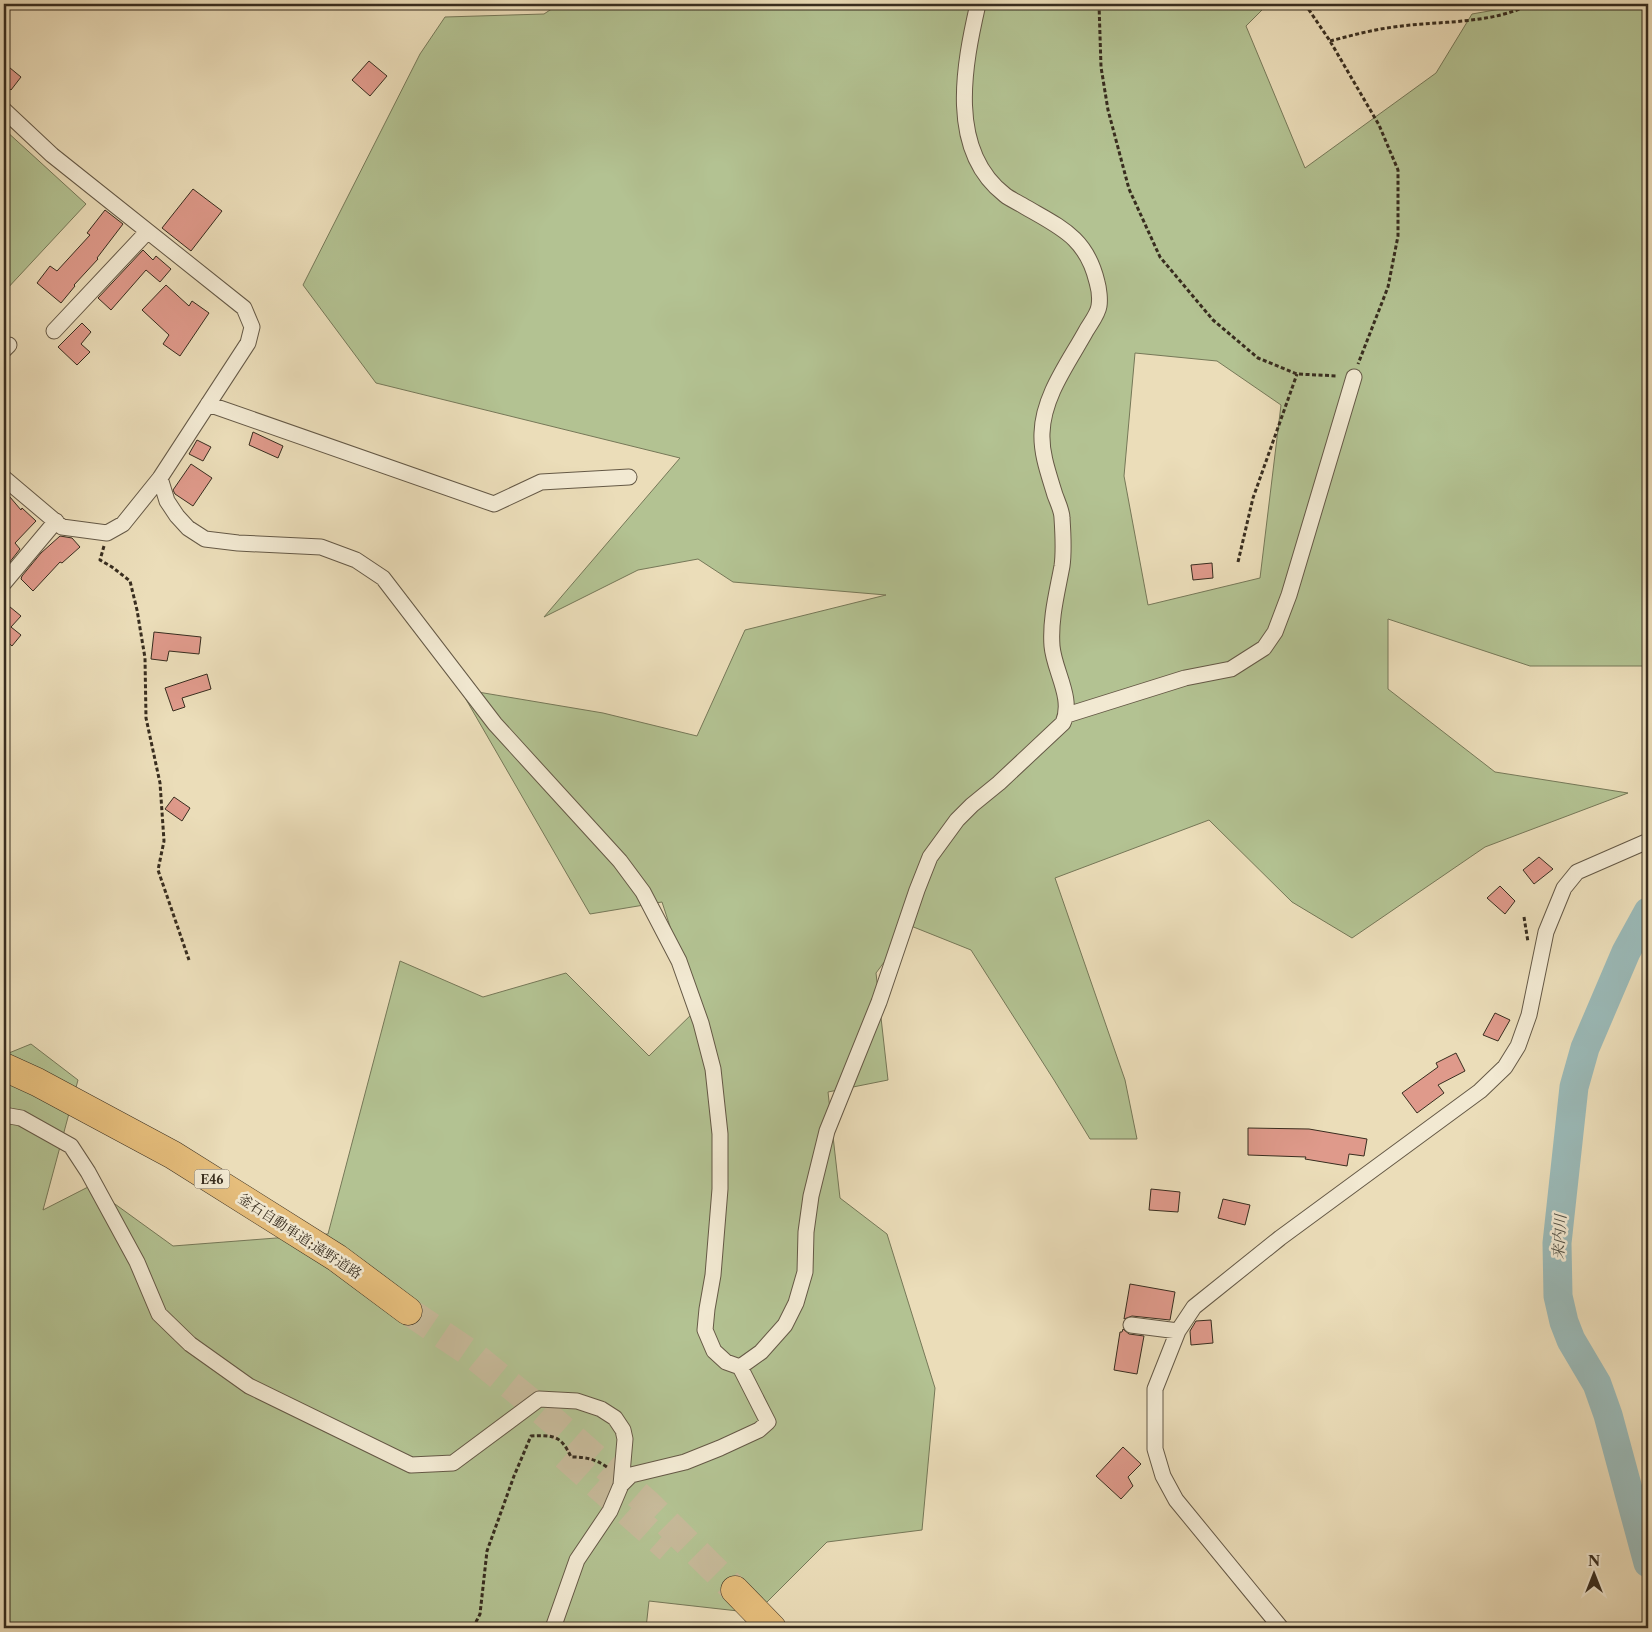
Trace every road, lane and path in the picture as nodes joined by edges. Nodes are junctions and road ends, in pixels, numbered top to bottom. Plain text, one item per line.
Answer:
1 (978, 4) edge
2 (1099, 4) edge
3 (1305, 4) edge
4 (1531, 4) edge
5 (1330, 41) junction
6 (4, 110) edge
7 (147, 232) junction
8 (54, 330) dead end
9 (1297, 374) junction
10 (1354, 377) junction
11 (208, 404) junction
12 (629, 477) dead end
13 (4, 478) edge
14 (160, 478) junction
15 (56, 521) junction
16 (107, 533) junction
17 (1238, 562) dead end
18 (4, 583) edge
19 (1067, 715) junction
20 (1648, 841) edge
21 (188, 960) dead end
22 (4, 1067) edge
23 (4, 1085) edge
24 (4, 1115) edge
25 (1131, 1325) dead end
26 (1178, 1331) junction
27 (740, 1367) junction
28 (621, 1485) junction
29 (473, 1628) edge
30 (554, 1628) edge
31 (747, 1628) edge
32 (772, 1628) edge
33 (1282, 1628) edge

1 - 19 street
2 - 9 path
3 - 5 path
4 - 5 path
5 - 10 path
6 - 7 street
7 - 8 street
7 - 11 street
9 - 10 path
9 - 17 path
10 - 19 street
11 - 12 street
11 - 14 street
13 - 15 street
14 - 16 street
14 - 27 street
15 - 16 street
15 - 18 street
16 - 21 path
19 - 27 street
20 - 26 street
22 - 23 highway, 釜石自動車道;遠野道路 / E46
24 - 28 street
25 - 26 street
26 - 33 street
27 - 28 street
28 - 29 path
28 - 30 street
31 - 32 highway

